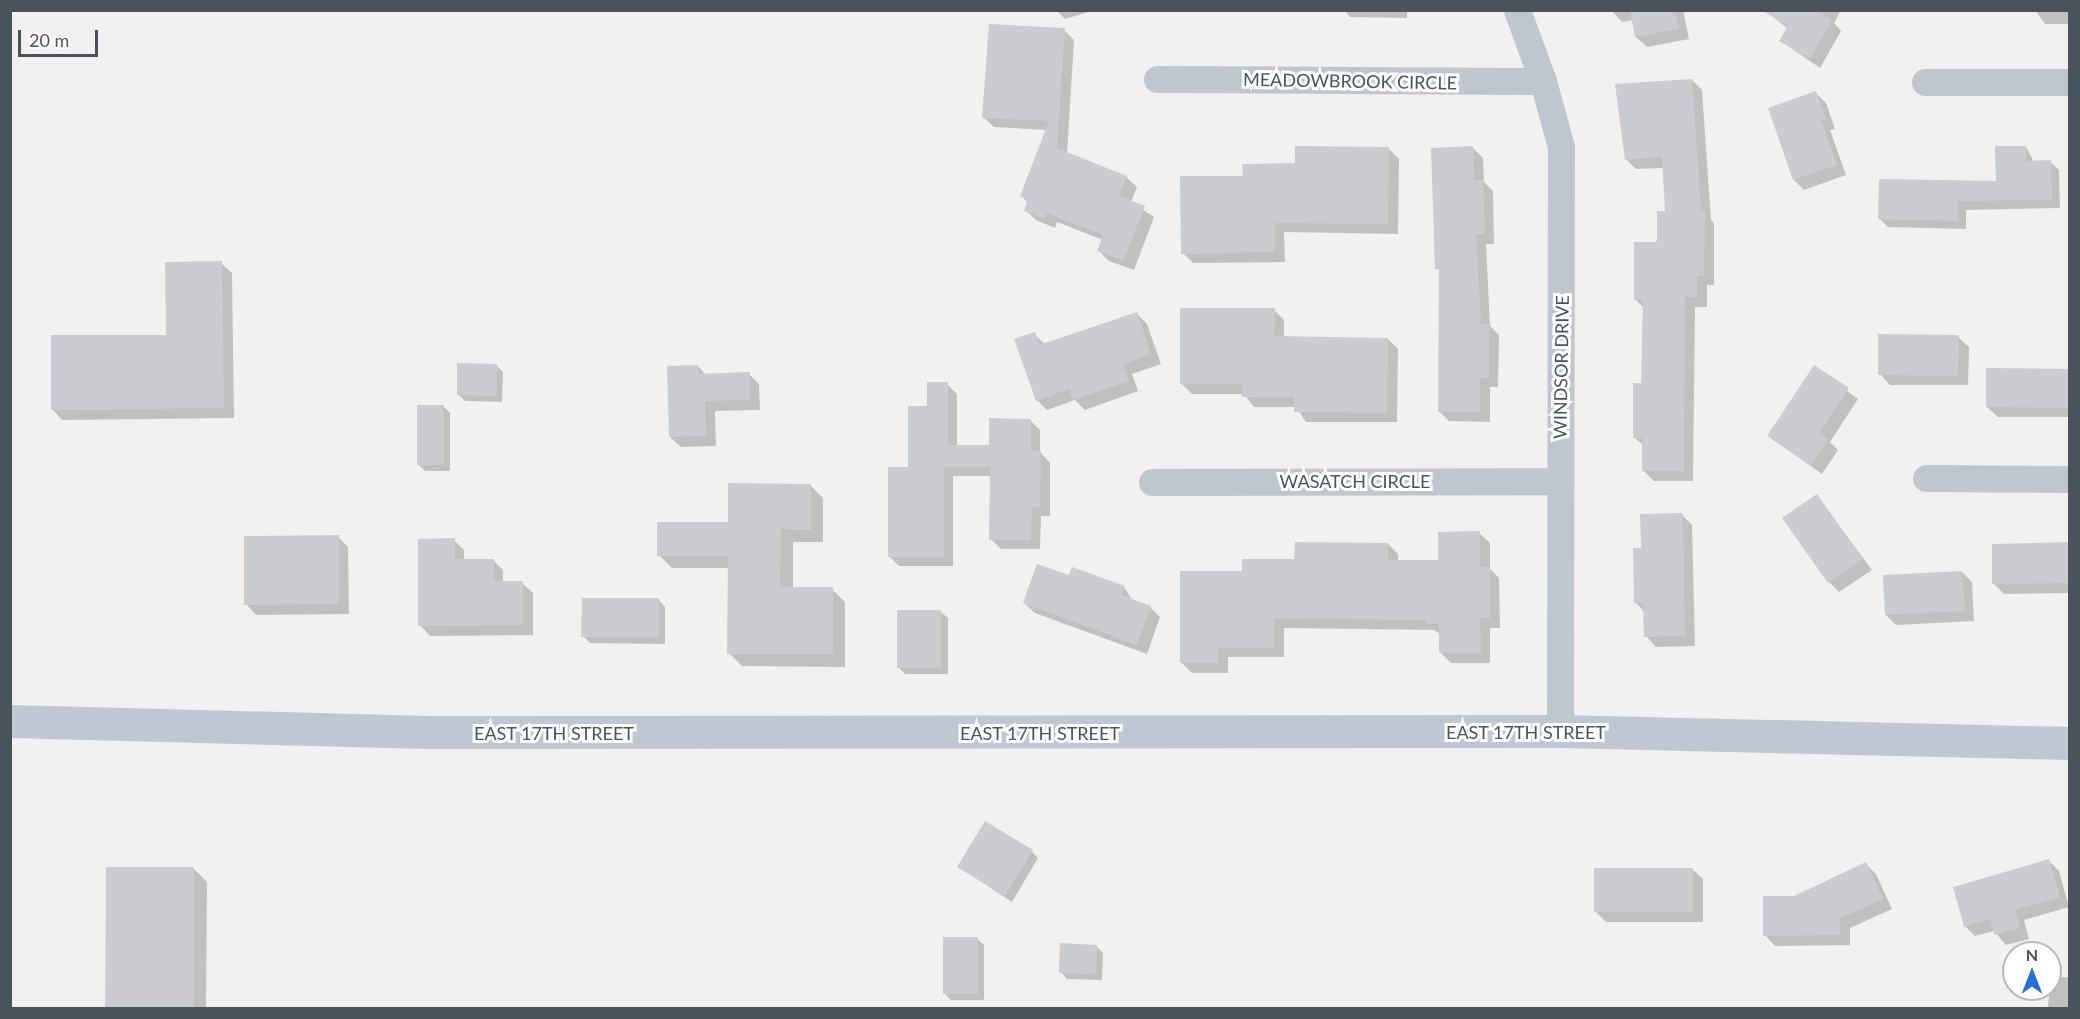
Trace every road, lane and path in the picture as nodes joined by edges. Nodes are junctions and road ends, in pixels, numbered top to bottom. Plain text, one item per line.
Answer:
1 (1517, 10) edge
2 (1158, 79) dead end
3 (1543, 81) junction
4 (1924, 82) dead end
5 (2070, 82) edge
6 (1926, 478) dead end
7 (2070, 479) edge
8 (1557, 481) junction
9 (1152, 482) dead end
10 (10, 721) edge
11 (1560, 731) junction
12 (2070, 744) edge

1 - 3 street, WINDSOR DRIVE
2 - 3 street, MEADOWBROOK CIRCLE
3 - 8 street, WINDSOR DRIVE
4 - 5 street
6 - 7 street
8 - 9 street, WASATCH CIRCLE
8 - 11 street, WINDSOR DRIVE
10 - 11 main road, EAST 17TH STREET
11 - 12 main road, EAST 17TH STREET

